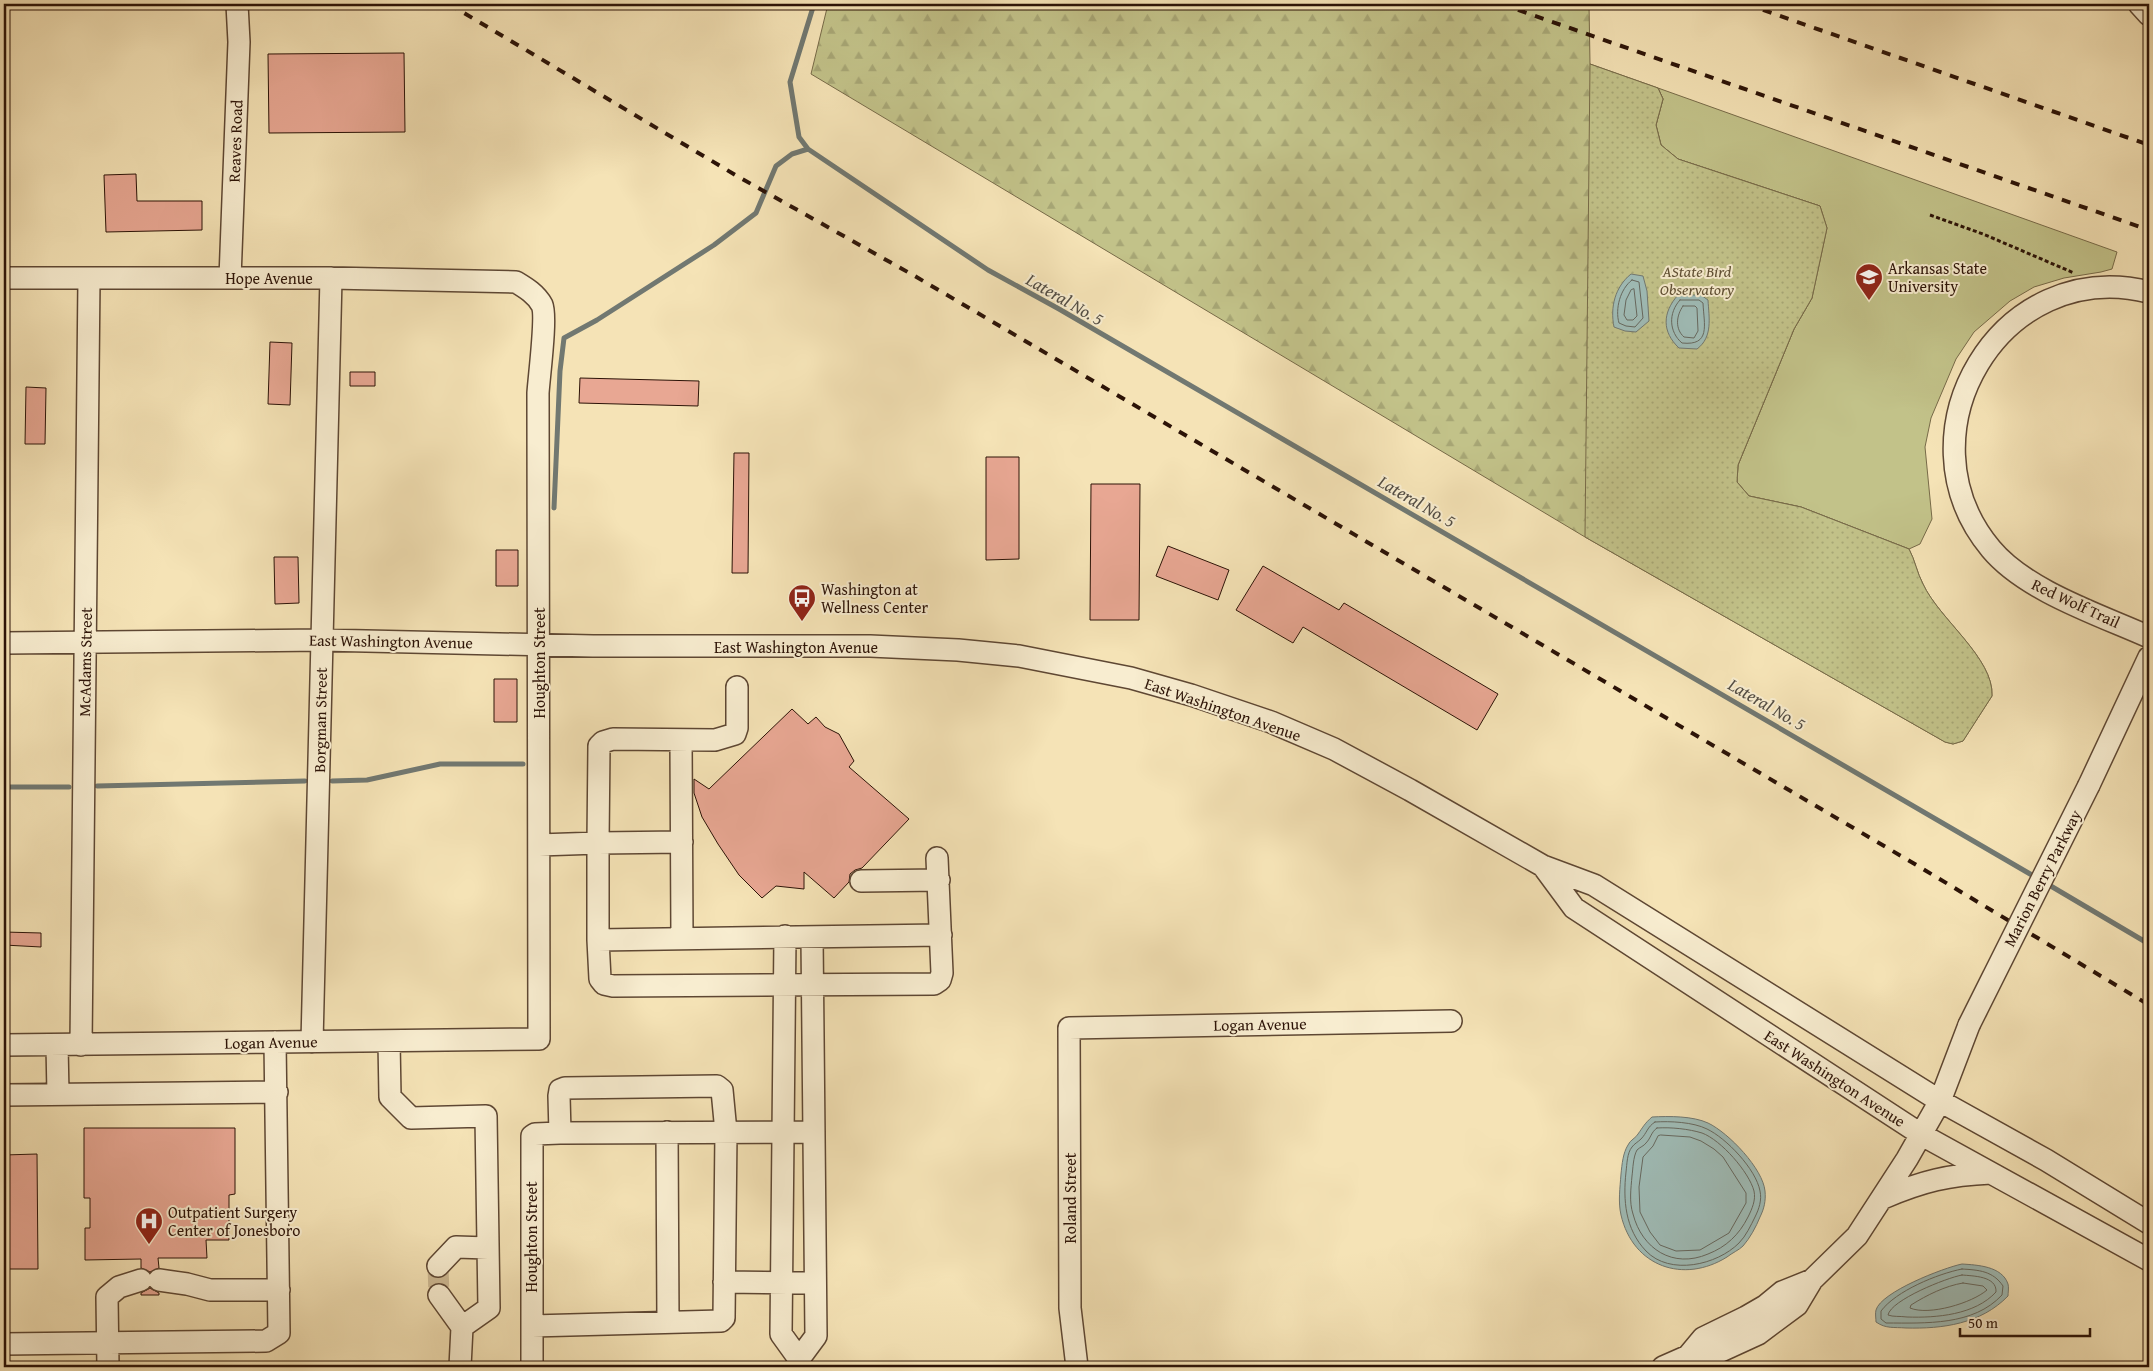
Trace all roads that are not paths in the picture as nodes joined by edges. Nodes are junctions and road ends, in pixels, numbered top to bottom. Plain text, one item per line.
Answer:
1 (237, 4) edge
2 (2139, 4) edge
3 (2149, 14) edge
4 (4, 278) edge
5 (230, 278) junction
6 (331, 278) junction
7 (89, 279) junction
8 (531, 291) joint
9 (2149, 292) edge
10 (2149, 637) edge
11 (322, 640) junction
12 (85, 642) junction
13 (4, 643) edge
14 (539, 644) junction
15 (2149, 657) edge
16 (737, 687) dead end
17 (681, 740) junction
18 (682, 842) junction
19 (598, 843) junction
20 (539, 845) junction
21 (937, 858) dead end
22 (1543, 866) junction
23 (939, 880) junction
24 (862, 881) dead end
25 (785, 936) junction
26 (812, 936) junction
27 (941, 936) junction
28 (682, 938) junction
29 (598, 940) junction
30 (785, 985) junction
31 (812, 985) junction
32 (1451, 1021) dead end
33 (1069, 1028) joint
34 (539, 1039) joint
35 (388, 1041) junction
36 (275, 1042) junction
37 (312, 1042) junction
38 (57, 1045) junction
39 (81, 1045) junction
40 (4, 1046) edge
41 (813, 1078) junction
42 (784, 1079) junction
43 (277, 1092) junction
44 (58, 1094) junction
45 (4, 1095) edge
46 (1940, 1101) junction
47 (667, 1132) junction
48 (726, 1132) junction
49 (814, 1132) junction
50 (784, 1133) junction
51 (560, 1134) junction
52 (1922, 1135) junction
53 (1992, 1173) junction
54 (1883, 1198) junction
55 (2149, 1223) edge
56 (488, 1248) junction
57 (2149, 1260) edge
58 (438, 1266) dead end
59 (724, 1282) junction
60 (782, 1283) junction
61 (815, 1283) junction
62 (279, 1290) junction
63 (439, 1295) tunnel mouth
64 (668, 1322) junction
65 (462, 1326) junction
66 (532, 1326) junction
67 (108, 1343) junction
68 (4, 1344) edge
69 (798, 1363) edge
70 (108, 1367) edge
71 (460, 1367) edge
72 (532, 1367) edge
73 (1077, 1367) edge
74 (1663, 1367) edge

1 - 5 street, Reaves Road
2 - 3 street
4 - 7 street, Hope Avenue
5 - 6 street, Hope Avenue
5 - 7 street, Hope Avenue
6 - 8 street, Hope Avenue
6 - 11 street, Borgman Street
7 - 12 street, McAdams Street
8 - 14 street, Houghton Street
9 - 10 street, Red Wolf Trail
11 - 12 street, East Washington Avenue
11 - 14 street, East Washington Avenue
11 - 37 street, Borgman Street
12 - 13 street, East Washington Avenue
12 - 39 street, McAdams Street
14 - 20 street, Houghton Street
14 - 22 street, East Washington Avenue
15 - 46 street, Marion Berry Parkway, bridge
16 - 17 street
17 - 18 street
17 - 19 street
18 - 19 street
18 - 28 street
19 - 20 street
19 - 29 street
20 - 34 street, Houghton Street
21 - 23 street
22 - 46 street, East Washington Avenue
22 - 52 street, East Washington Avenue
23 - 24 street
23 - 27 street
25 - 26 street
25 - 28 street
25 - 30 street
26 - 27 street
26 - 31 street
27 - 31 street
28 - 29 street
29 - 30 street
30 - 31 street
30 - 42 street
31 - 41 street
32 - 33 street, Logan Avenue
33 - 73 street, Roland Street
34 - 35 street, Logan Avenue
35 - 37 street, Logan Avenue
35 - 56 street
36 - 37 street, Logan Avenue
36 - 39 street, Logan Avenue
36 - 43 street
38 - 39 street, Logan Avenue
38 - 40 street, Logan Avenue
38 - 44 street
41 - 42 street
41 - 49 street
42 - 50 street
43 - 44 street
43 - 62 street
44 - 45 street
46 - 52 street, Marion Berry Parkway
46 - 55 street, East Washington Avenue
47 - 48 street
47 - 51 street
47 - 64 street
48 - 50 street
48 - 51 street
48 - 59 street
49 - 50 street
49 - 61 street
50 - 60 street
51 - 66 street, Houghton Street
52 - 53 street, East Washington Avenue
52 - 54 street, Marion Berry Parkway
53 - 54 street
53 - 57 street, East Washington Avenue
54 - 74 street, Marion Berry Parkway
56 - 58 street
56 - 65 street
59 - 60 street
59 - 64 street
60 - 61 street
60 - 69 street
61 - 69 street
62 - 67 street
62 - 67 street
63 - 65 street
64 - 66 street
65 - 71 street
66 - 72 street, Houghton Street
67 - 68 street
67 - 70 street

